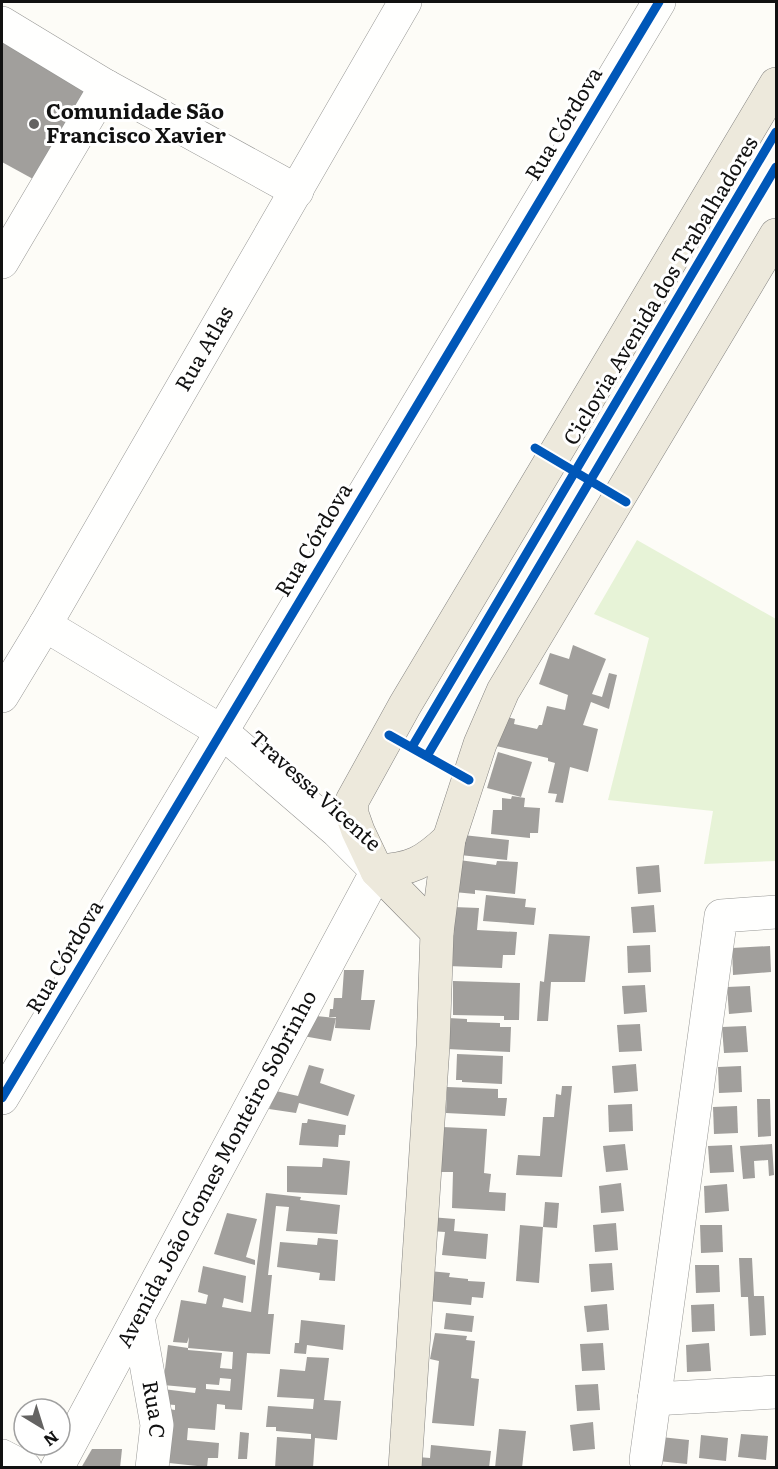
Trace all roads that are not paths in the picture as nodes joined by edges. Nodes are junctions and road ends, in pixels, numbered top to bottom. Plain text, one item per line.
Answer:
1 (404, 2) edge
2 (659, 2) edge
3 (2, 23) edge
4 (777, 84) edge
5 (106, 86) junction
6 (297, 190) junction
7 (777, 235) edge
8 (2, 262) edge
9 (45, 625) junction
10 (2, 696) edge
11 (221, 731) junction
12 (449, 839) junction
13 (377, 872) junction
14 (777, 912) edge
15 (437, 932) junction
16 (2, 1098) edge
17 (138, 1318) junction
18 (777, 1392) edge
19 (654, 1399) junction
20 (2, 1456) edge
21 (646, 1460) dead end
22 (25, 1467) edge
23 (57, 1467) edge
24 (152, 1467) edge
25 (405, 1467) edge

1 - 6 street, Rua Atlas
2 - 11 street, Rua Córdova
3 - 5 street
4 - 13 main road
5 - 6 street
5 - 8 street
6 - 9 street, Rua Atlas
7 - 12 main road
9 - 10 street, Rua Atlas
9 - 11 street, Travessa Vicente
11 - 13 street, Travessa Vicente
11 - 16 street, Rua Córdova
12 - 13 main road
12 - 15 main road
13 - 15 main road, Travessa Vicente
13 - 17 street, Avenida João Gomes Monteiro Sobrinho
14 - 19 street
15 - 25 main road
17 - 23 street, Avenida João Gomes Monteiro Sobrinho
17 - 24 street, Rua C
18 - 19 street
19 - 21 street
20 - 22 street

